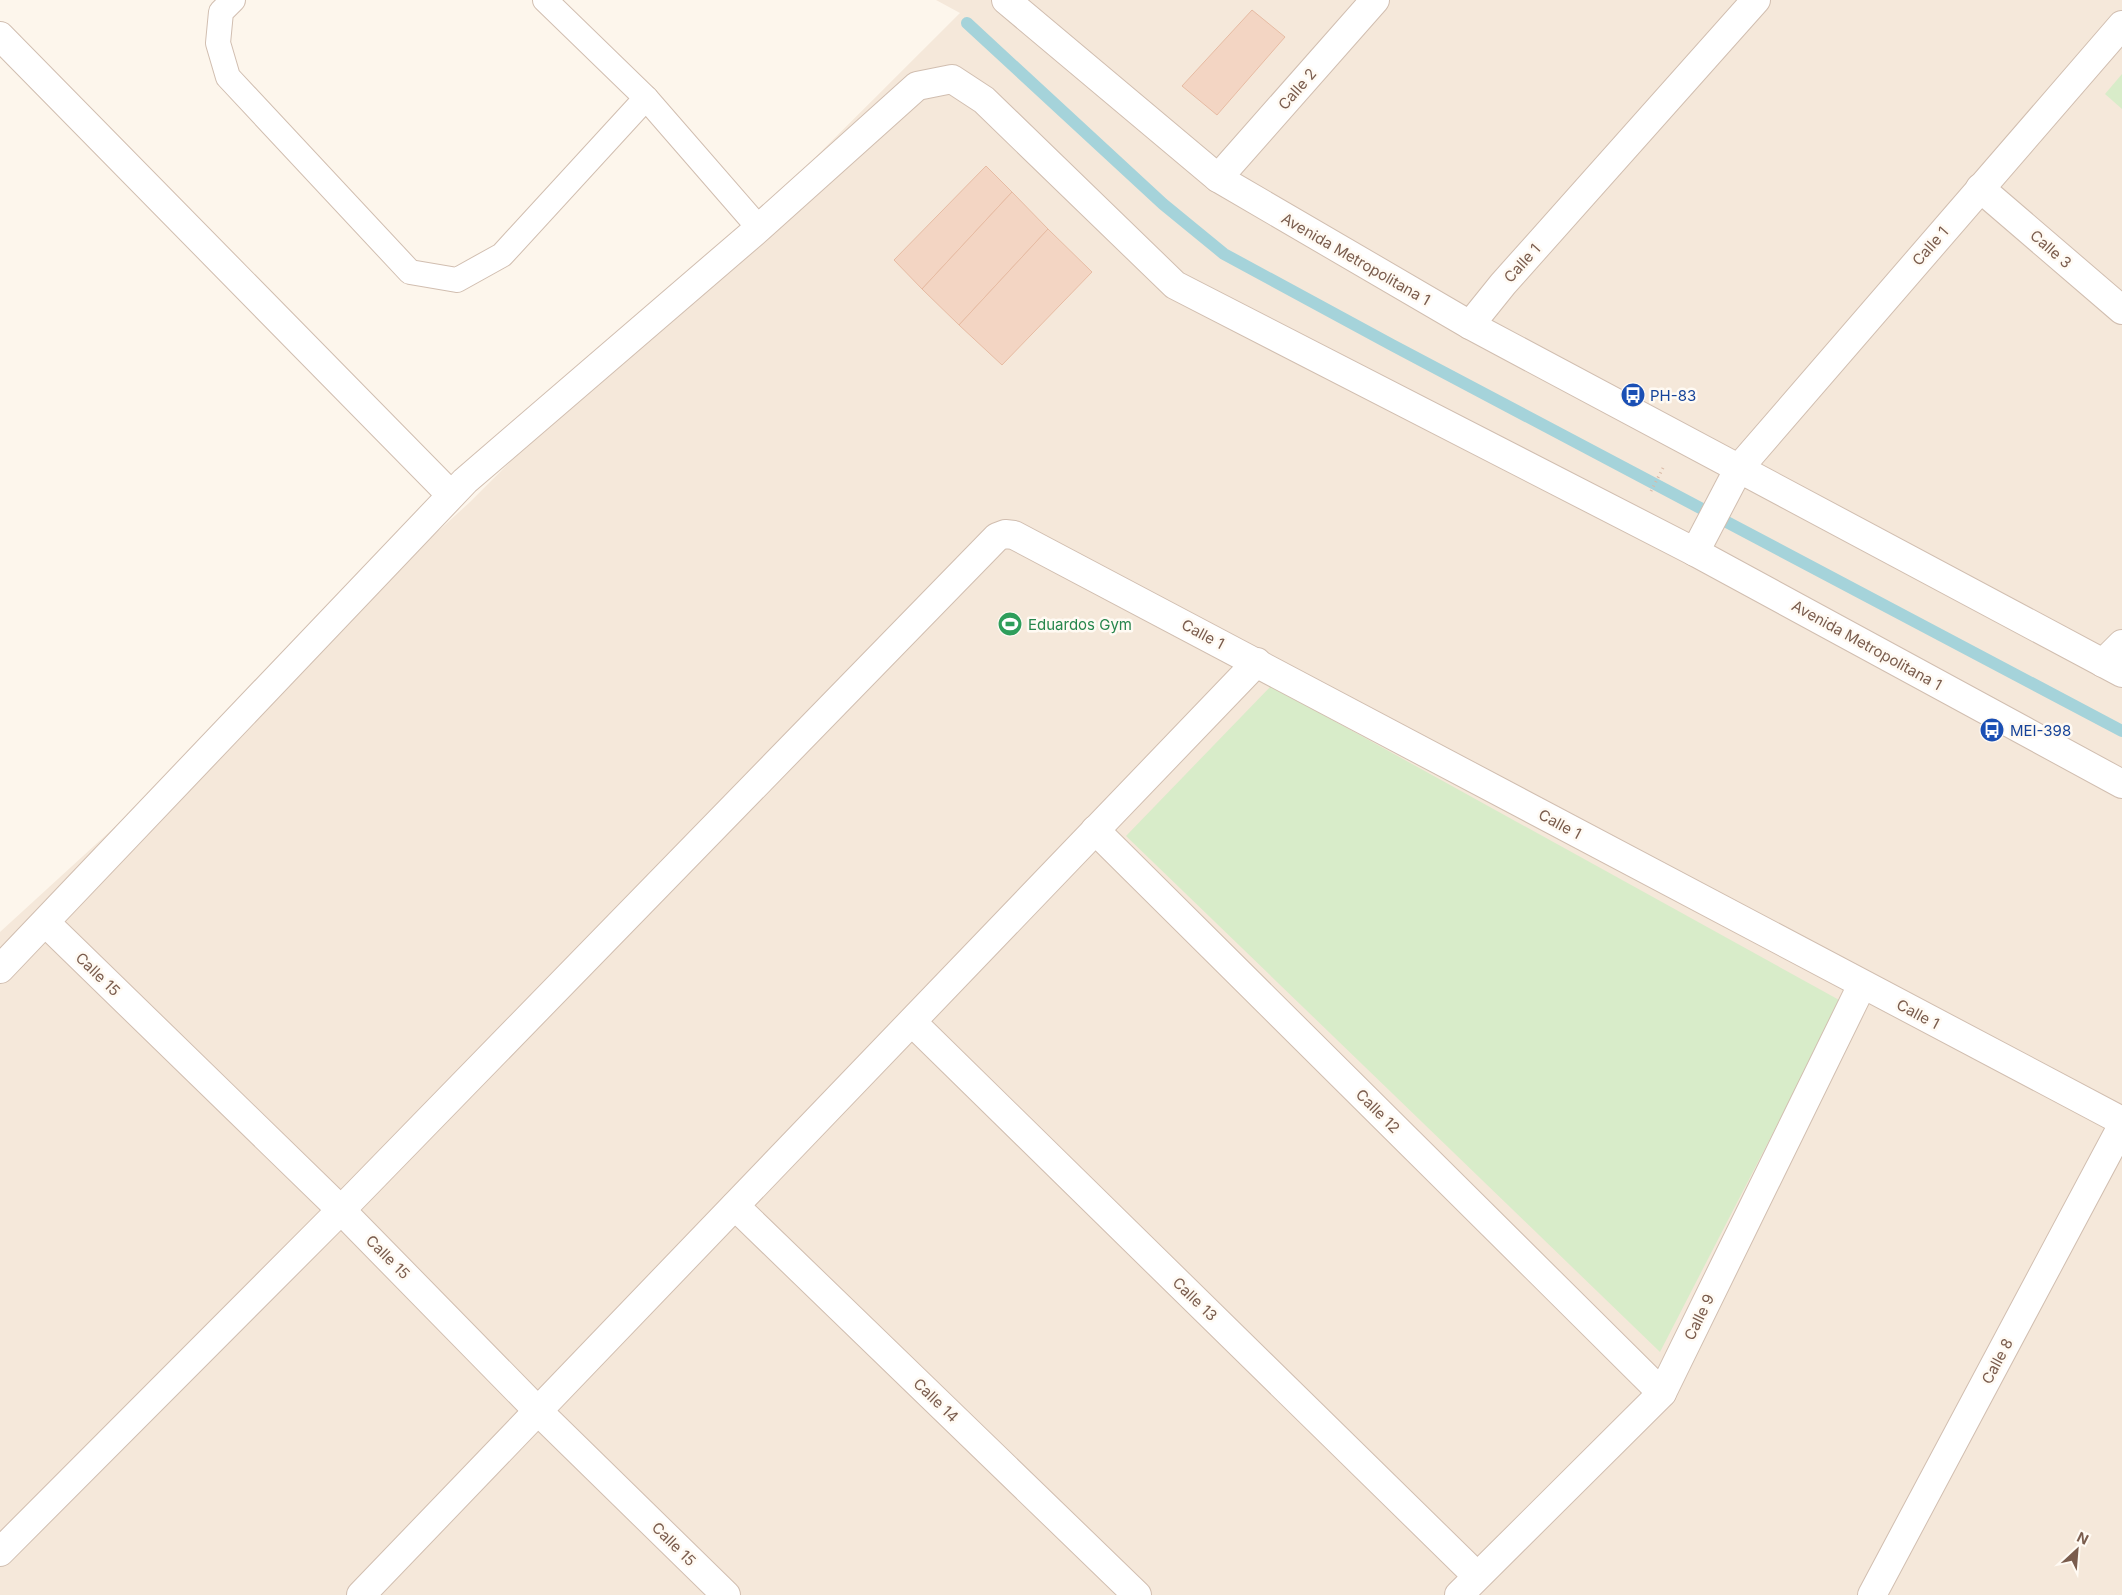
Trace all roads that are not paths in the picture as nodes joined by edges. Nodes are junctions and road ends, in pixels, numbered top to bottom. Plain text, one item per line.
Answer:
1 (233, 0) edge
2 (545, 0) edge
3 (1006, 0) edge
4 (1375, 0) edge
5 (1756, 0) edge
6 (2122, 25) edge
7 (0, 36) edge
8 (646, 98) junction
9 (1218, 178) junction
10 (1980, 188) junction
11 (759, 228) junction
12 (2122, 310) edge
13 (1470, 325) junction
14 (1735, 477) junction
15 (452, 495) junction
16 (1699, 543) junction
17 (2122, 644) edge
18 (1257, 662) junction
19 (2112, 668) edge
20 (2122, 784) edge
21 (1095, 830) junction
22 (46, 923) junction
23 (0, 969) edge
24 (1862, 984) junction
25 (912, 1022) junction
26 (2122, 1121) edge
27 (2122, 1126) edge
28 (735, 1206) junction
29 (341, 1210) junction
30 (1662, 1393) junction
31 (540, 1412) junction
32 (0, 1552) edge
33 (1468, 1586) edge
34 (362, 1595) edge
35 (726, 1595) edge
36 (1137, 1595) edge
37 (1872, 1595) edge

1 - 8 lane
2 - 8 lane
3 - 9 street, Avenida Metropolitana 1
4 - 9 street, Calle 2
5 - 13 street, Calle 1
6 - 10 street, Calle 1
7 - 15 street
8 - 11 lane
9 - 13 street, Avenida Metropolitana 1
10 - 12 street, Calle 3
10 - 14 street, Calle 1
11 - 15 street, Avenida Metropolitana 1
11 - 16 street, Avenida Metropolitana 1
13 - 14 street, Avenida Metropolitana 1
14 - 16 street
14 - 19 street, Avenida Metropolitana 1
15 - 22 street, Avenida Metropolitana 1
16 - 20 street, Avenida Metropolitana 1
17 - 19 street
18 - 21 street
18 - 24 street, Calle 1
18 - 29 street, Calle 1
21 - 25 street
21 - 30 street, Calle 12
22 - 23 street, Avenida Metropolitana 1
22 - 29 street, Calle 15
24 - 26 street, Calle 1
24 - 30 street, Calle 9
25 - 28 street
25 - 33 street, Calle 13
27 - 37 street, Calle 8
28 - 31 street
28 - 36 street, Calle 14
29 - 31 street, Calle 15
29 - 32 street
30 - 33 street, Calle 9
31 - 34 street
31 - 35 street, Calle 15

